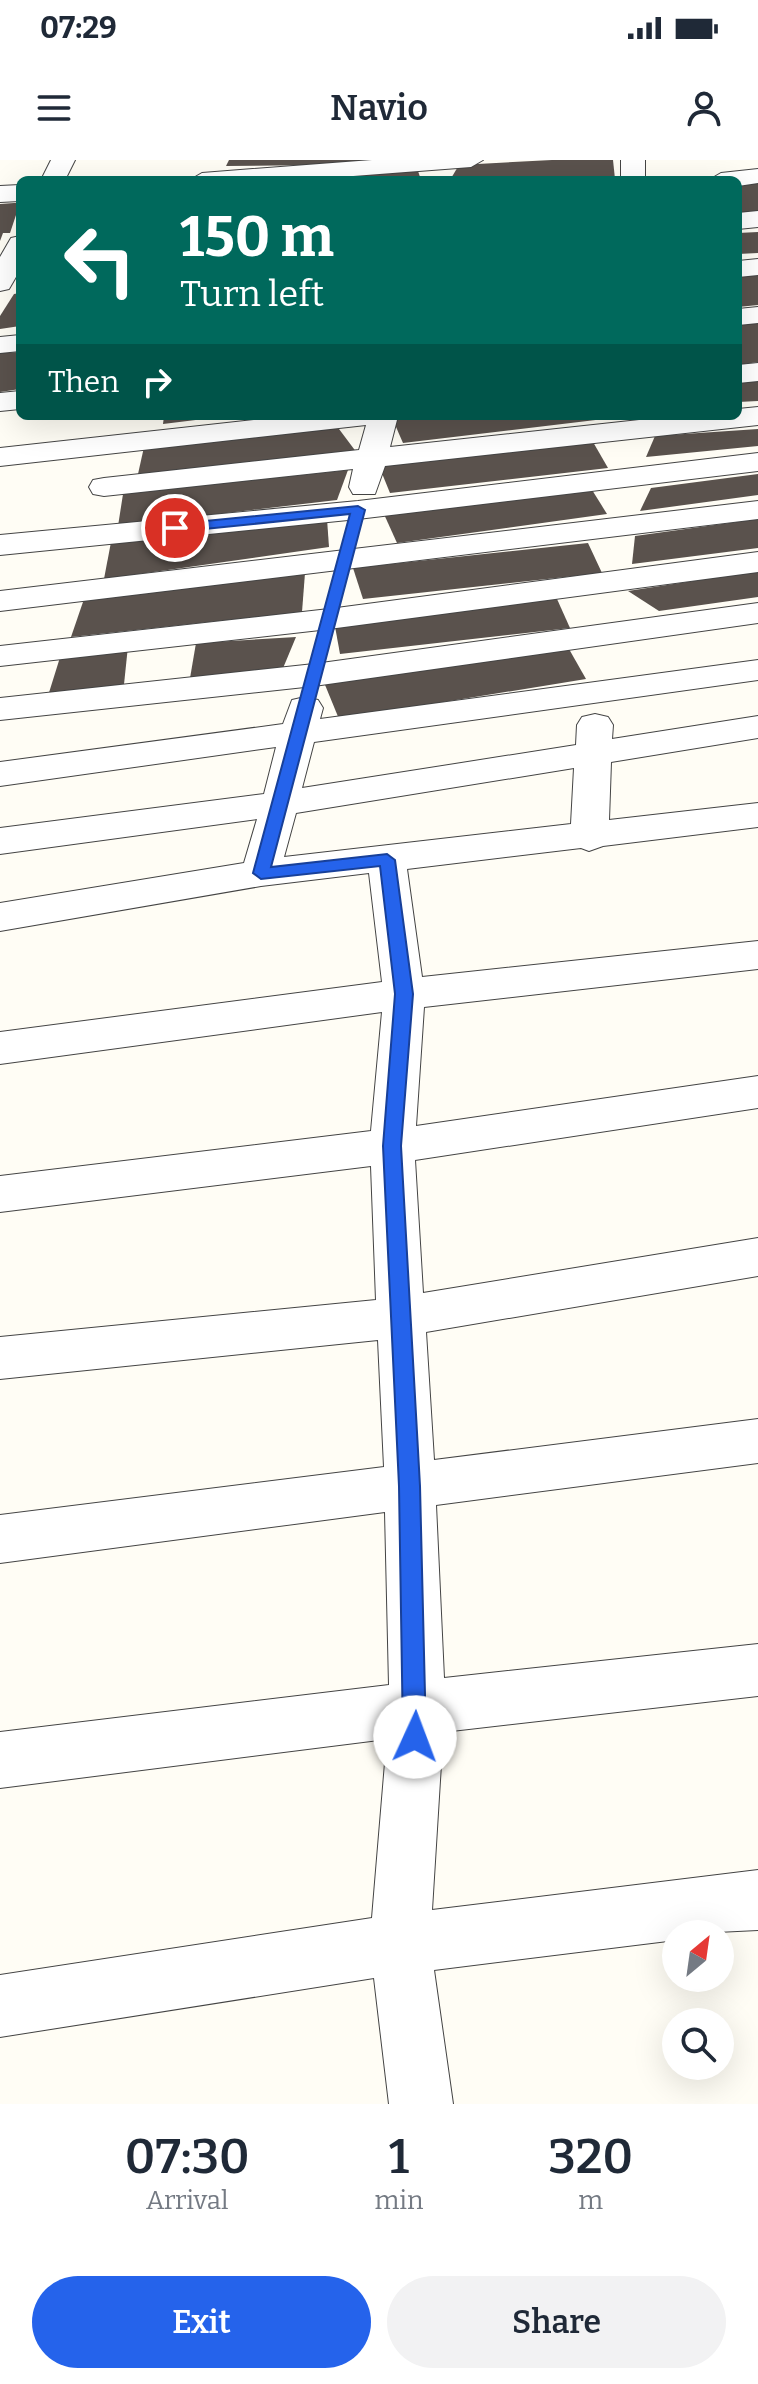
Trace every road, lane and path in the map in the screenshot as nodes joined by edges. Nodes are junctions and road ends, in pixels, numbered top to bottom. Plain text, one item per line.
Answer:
1 (456, 165) edge
2 (227, 173) edge
3 (16, 250) edge
4 (0, 285) edge
5 (302, 420) edge
6 (382, 420) edge
7 (669, 420) edge
8 (625, 422) edge
9 (128, 430) edge
10 (0, 457) edge
11 (372, 460) junction
12 (758, 462) edge
13 (619, 477) junction
14 (104, 487) junction
15 (358, 510) junction
16 (758, 510) edge
17 (614, 530) junction
18 (83, 537) junction
19 (0, 545) edge
20 (758, 562) edge
21 (344, 563) junction
22 (609, 583) junction
23 (59, 596) junction
24 (0, 601) edge
25 (758, 613) edge
26 (329, 619) junction
27 (604, 637) junction
28 (35, 652) junction
29 (0, 656) edge
30 (758, 670) edge
31 (314, 675) junction
32 (598, 694) junction
33 (4, 718) edge
34 (758, 727) edge
35 (298, 735) junction
36 (592, 752) junction
37 (0, 774) edge
38 (279, 804) junction
39 (758, 815) edge
40 (589, 838) junction
41 (0, 841) edge
42 (387, 860) junction
43 (261, 873) junction
44 (0, 917) edge
45 (758, 955) edge
46 (404, 994) junction
47 (0, 1048) edge
48 (758, 1092) edge
49 (392, 1146) junction
50 (0, 1194) edge
51 (758, 1257) edge
52 (400, 1318) junction
53 (0, 1358) edge
54 (758, 1441) edge
55 (410, 1486) junction
56 (0, 1539) edge
57 (758, 1670) edge
58 (417, 1708) junction
59 (0, 1760) edge
60 (758, 1900) edge
61 (400, 1944) junction
62 (0, 2006) edge
63 (421, 2104) edge

1 - 2 street
3 - 4 street
5 - 9 street
6 - 11 street
7 - 8 street
8 - 11 street
8 - 13 street
9 - 10 street
9 - 14 street
11 - 14 street
11 - 15 street
12 - 13 street
13 - 15 street
13 - 17 street
14 - 18 street
15 - 18 street
15 - 21 street
16 - 17 street
17 - 21 street
17 - 22 street
18 - 19 street
18 - 23 street
20 - 22 street
21 - 23 street
21 - 26 street
22 - 26 street
22 - 27 street
23 - 24 street
23 - 28 street
25 - 27 street
26 - 28 street
26 - 31 street
27 - 31 street
27 - 32 street
28 - 29 street
28 - 33 street
30 - 32 street
31 - 33 street
31 - 35 street
32 - 35 street
32 - 36 street
34 - 36 street
35 - 37 street
35 - 38 street
36 - 38 street
36 - 40 street
38 - 41 street
38 - 43 street
39 - 40 street
40 - 42 street
42 - 43 street
42 - 46 street
43 - 44 street
45 - 46 street
46 - 47 street
46 - 49 street
48 - 49 street
49 - 50 street
49 - 52 street
51 - 52 street
52 - 53 street
52 - 55 street
54 - 55 street
55 - 56 street
55 - 58 street
57 - 58 street
58 - 59 street
58 - 61 street
60 - 61 street
61 - 62 street
61 - 63 street

